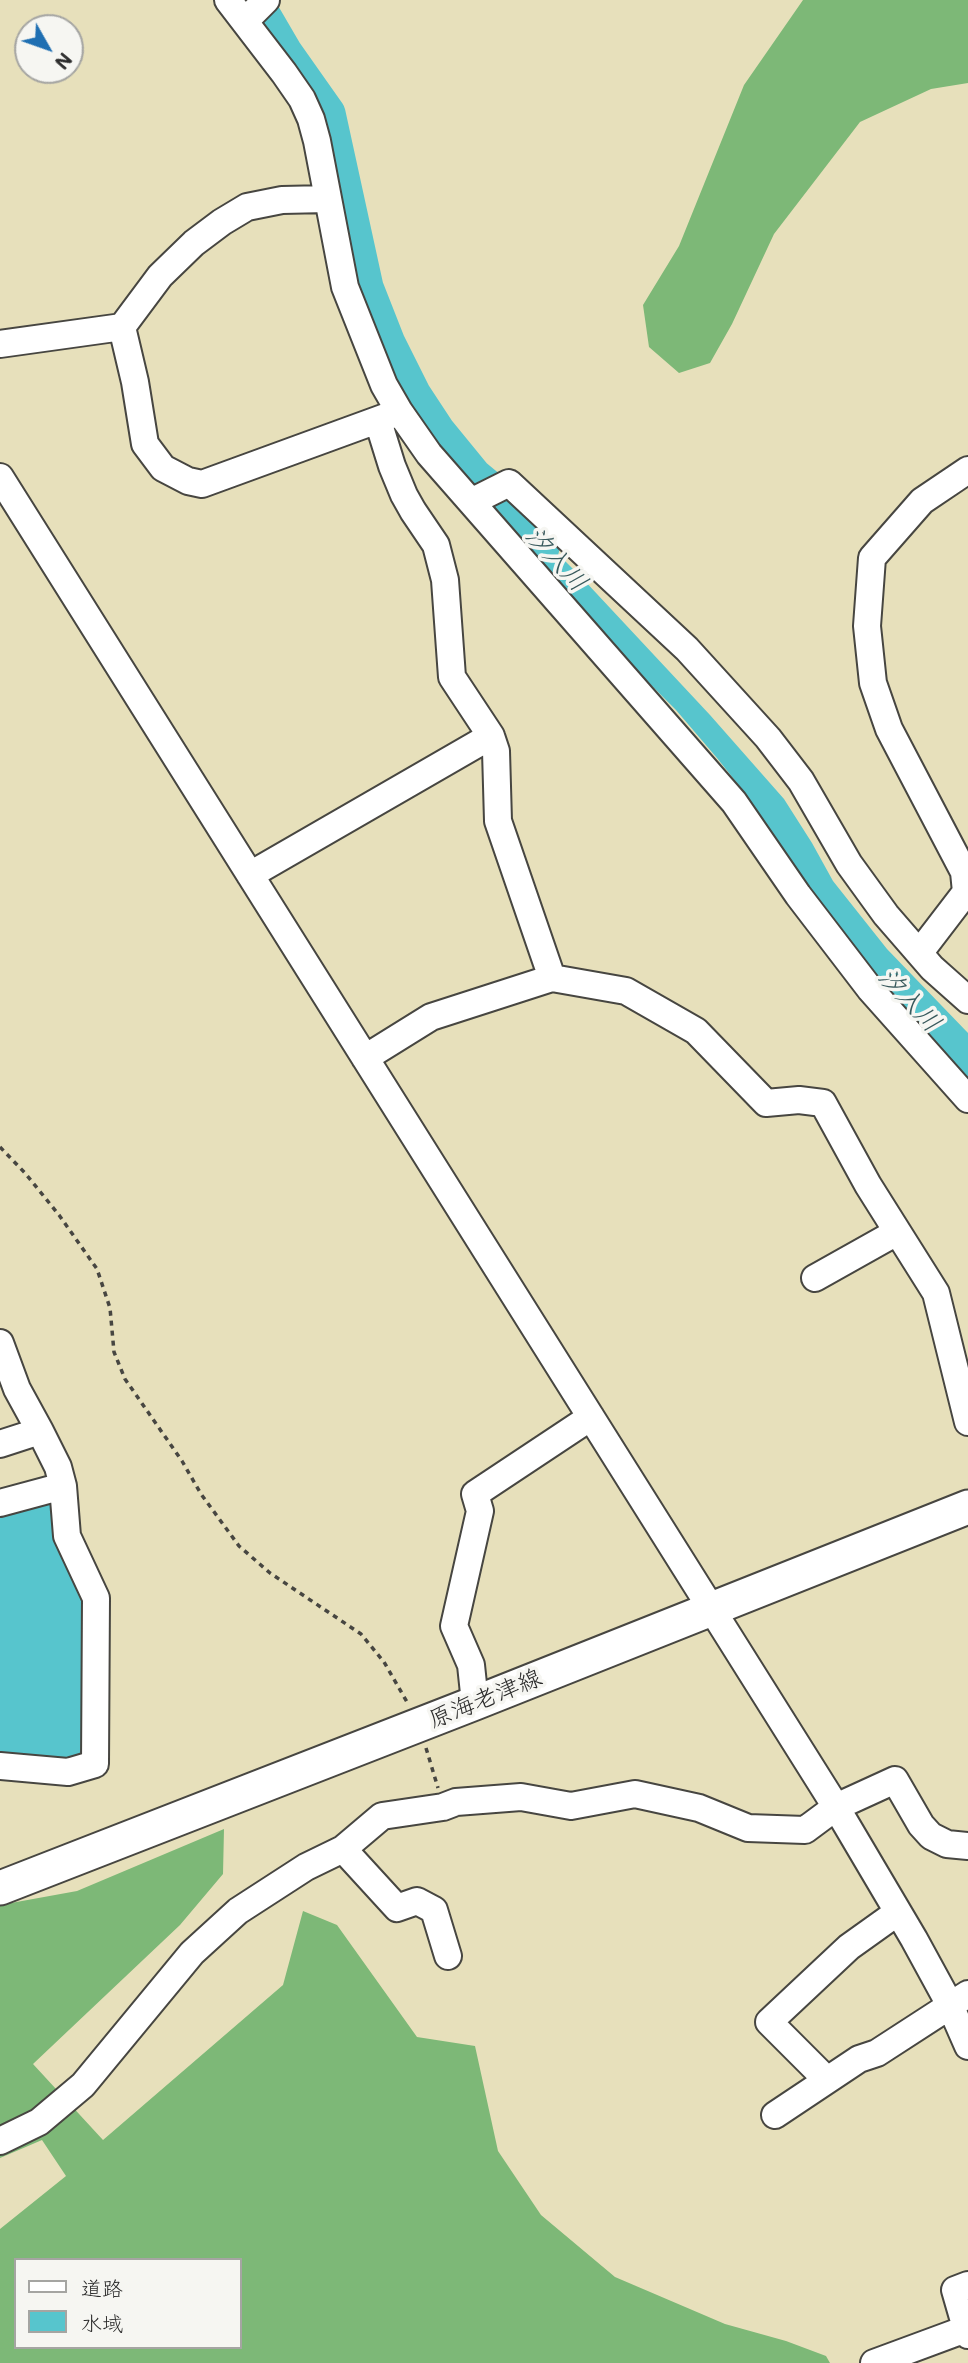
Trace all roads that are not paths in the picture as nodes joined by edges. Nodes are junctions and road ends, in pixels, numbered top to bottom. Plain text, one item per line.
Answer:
1 (228, 0) edge
2 (266, 0) edge
3 (245, 21) junction
4 (327, 199) junction
5 (122, 327) junction
6 (0, 345) edge
7 (388, 416) junction
8 (968, 470) edge
9 (0, 477) edge
10 (471, 502) junction
11 (491, 736) junction
12 (250, 875) junction
13 (919, 952) junction
14 (552, 978) junction
15 (968, 1000) edge
16 (365, 1058) junction
17 (968, 1099) edge
18 (897, 1232) junction
19 (816, 1278) dead end
20 (0, 1343) edge
21 (591, 1417) junction
22 (968, 1422) edge
23 (40, 1431) junction
24 (0, 1444) edge
25 (63, 1486) junction
26 (0, 1503) edge
27 (968, 1507) edge
28 (711, 1609) junction
29 (475, 1703) junction
30 (0, 1766) edge
31 (836, 1807) junction
32 (968, 1846) edge
33 (343, 1849) junction
34 (0, 1888) edge
35 (898, 1912) junction
36 (448, 1956) dead end
37 (959, 1999) edge
38 (968, 2046) edge
39 (827, 2080) junction
40 (775, 2115) dead end
41 (0, 2141) edge
42 (968, 2286) edge
43 (967, 2332) edge
44 (874, 2363) edge

1 - 3 street
2 - 3 street
3 - 4 street
4 - 5 street
4 - 7 street
5 - 6 street
5 - 7 street
7 - 10 street
7 - 11 street
8 - 13 street
9 - 12 street
10 - 13 street
10 - 17 street
11 - 12 street
11 - 14 street
12 - 16 street
13 - 15 street
14 - 16 street
14 - 18 street
16 - 21 street
18 - 19 street
18 - 22 street
20 - 23 street
21 - 28 street
21 - 29 street
23 - 24 street
23 - 25 street
25 - 26 street
25 - 30 street
27 - 28 main road, 原海老津線
28 - 29 main road, 原海老津線
28 - 31 street
29 - 34 main road, 原海老津線
31 - 32 street
31 - 33 street
31 - 35 street
33 - 36 street
33 - 41 street
35 - 37 street
35 - 39 street
37 - 38 street
37 - 39 street
39 - 40 street
42 - 43 street
43 - 44 street

